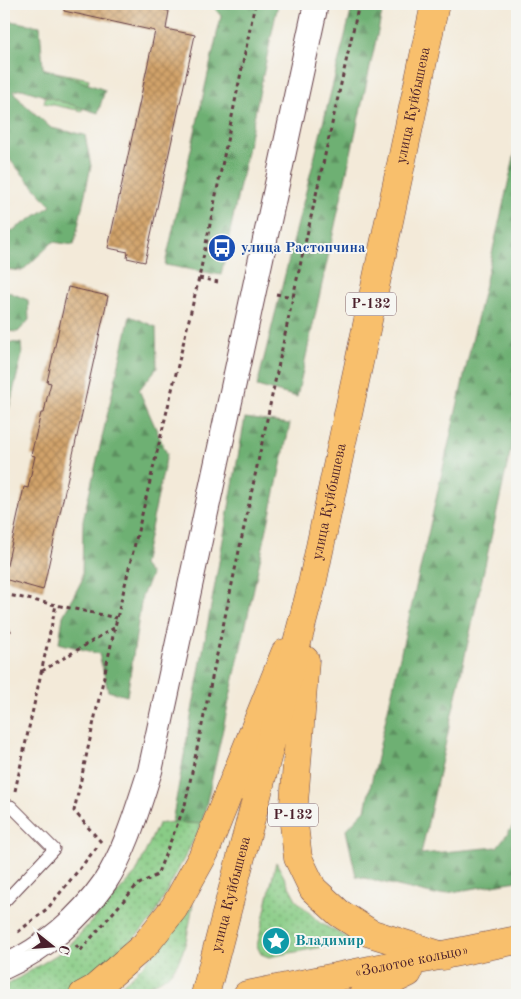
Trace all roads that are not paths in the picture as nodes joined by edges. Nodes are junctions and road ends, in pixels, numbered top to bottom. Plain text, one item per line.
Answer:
1 (316, 4) edge
2 (435, 4) edge
3 (311, 589) junction
4 (8, 810) edge
5 (4, 902) edge
6 (517, 940) edge
7 (443, 956) junction
8 (4, 967) edge
9 (83, 995) edge
10 (205, 995) edge
11 (247, 995) edge
12 (363, 995) edge

1 - 8 street
2 - 3 main road, улица Куйбышева / Р-132
3 - 7 main road, Р-132
3 - 9 main road
3 - 10 main road, улица Куйбышева / Р-132
4 - 5 lane
6 - 7 main road, «Золотое кольцо» / Р-132
7 - 11 main road, «Золотое кольцо» / Р-132
7 - 12 main road, Р-132

